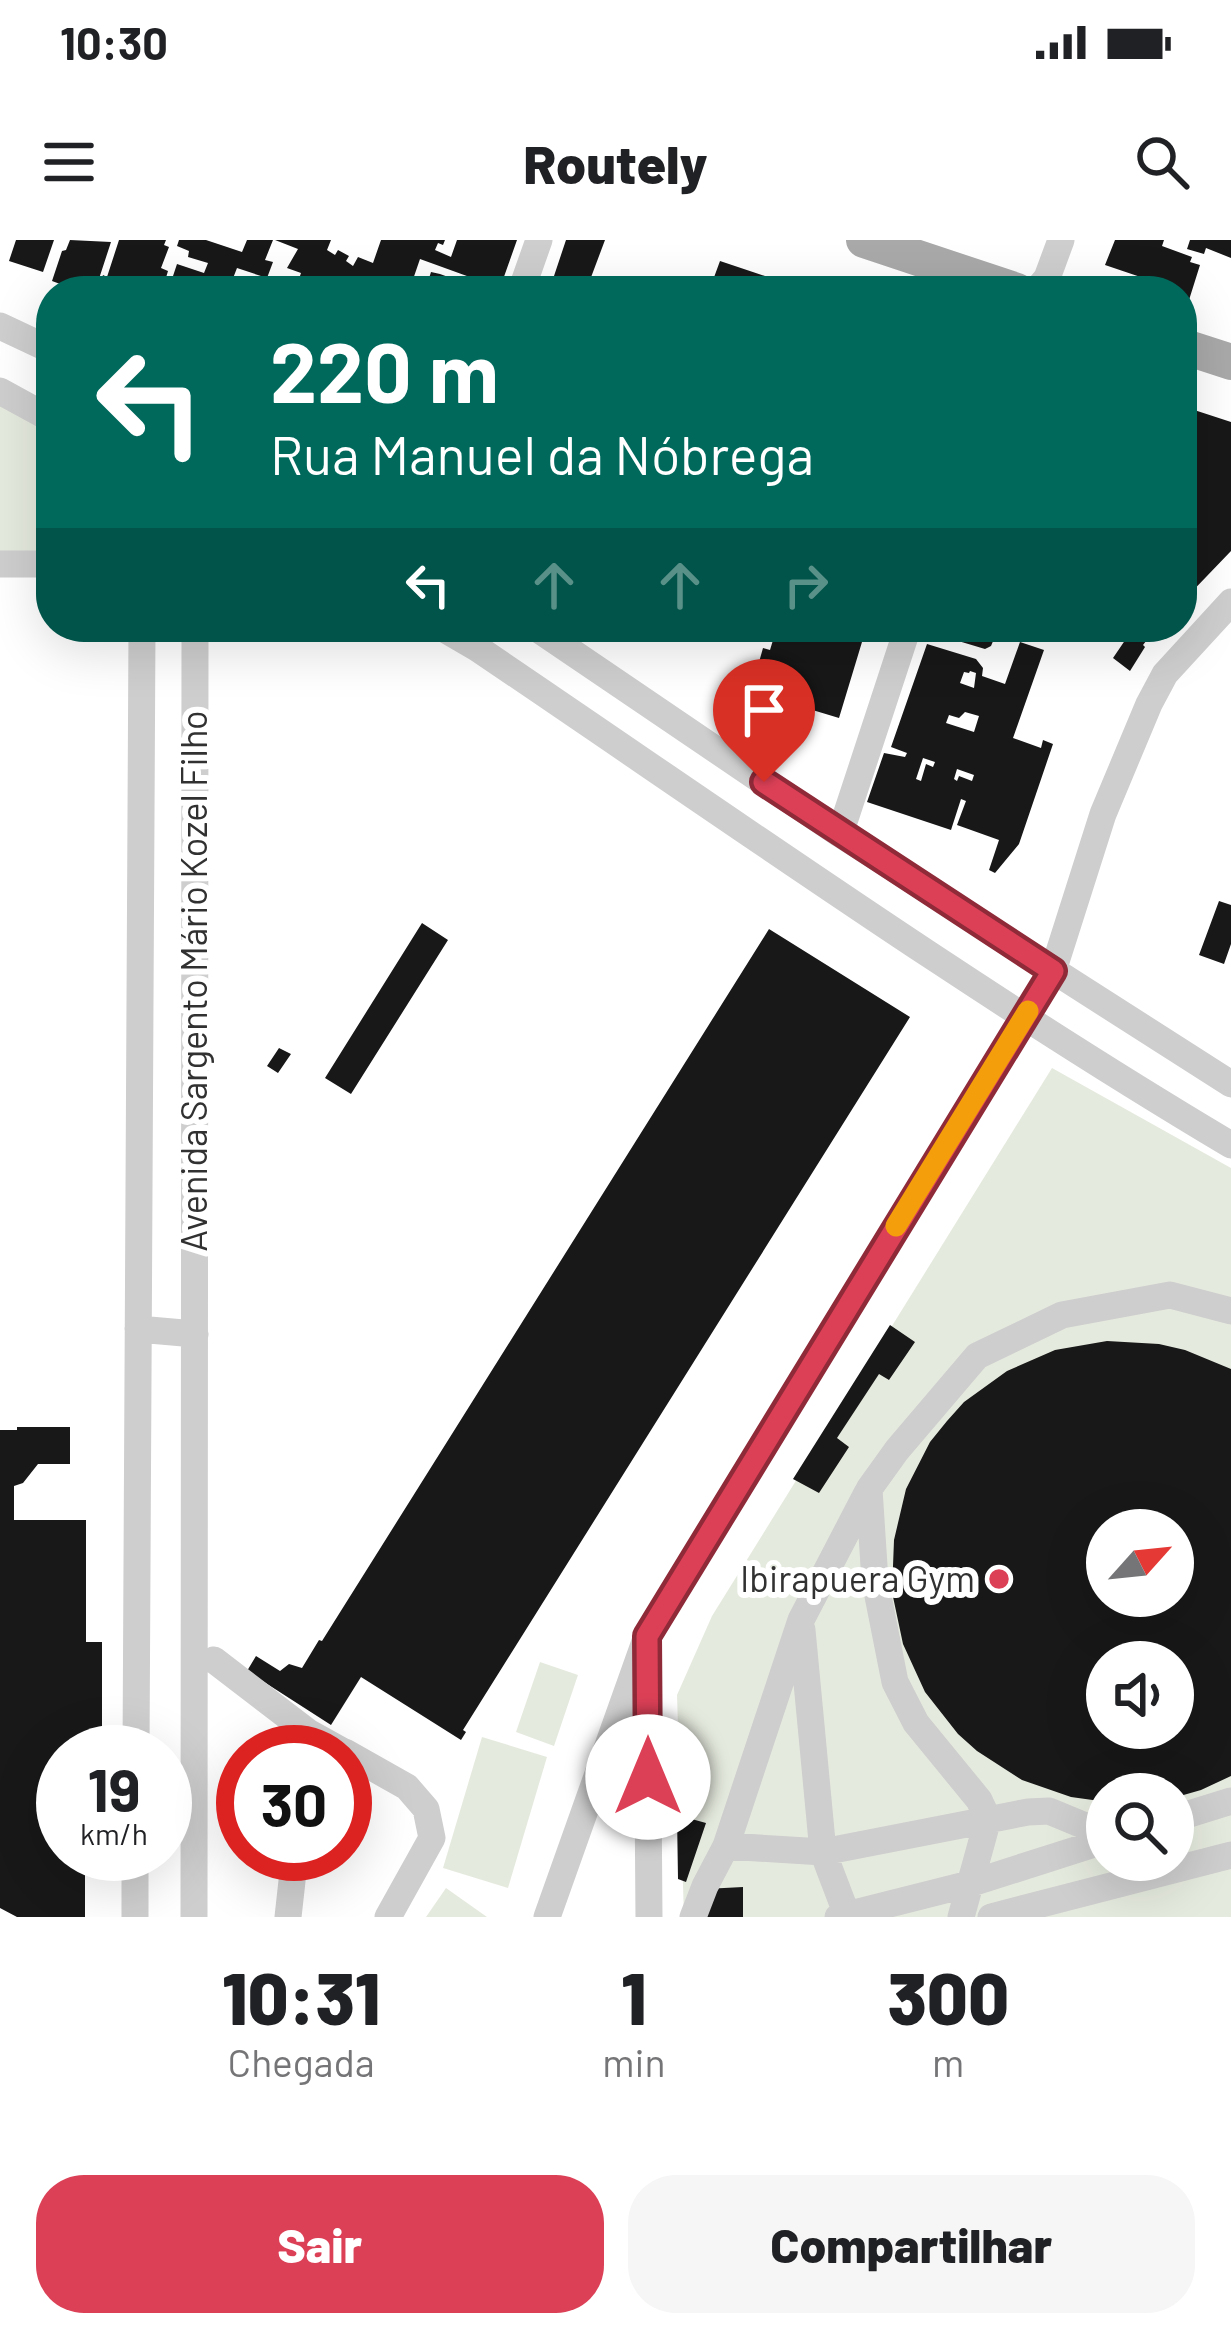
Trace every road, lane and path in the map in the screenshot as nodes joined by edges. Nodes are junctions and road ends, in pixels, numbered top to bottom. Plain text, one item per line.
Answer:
1 (539, 240) edge
2 (864, 240) edge
3 (1060, 240) edge
4 (526, 276) edge
5 (972, 276) edge
6 (1048, 276) edge
7 (0, 326) edge
8 (36, 343) edge
9 (1197, 351) edge
10 (1231, 362) edge
11 (0, 391) edge
12 (36, 411) edge
13 (0, 564) edge
14 (36, 564) edge
15 (1231, 602) edge
16 (1197, 639) edge
17 (142, 642) edge
18 (194, 642) edge
19 (469, 642) edge
20 (559, 642) edge
21 (903, 642) edge
22 (1194, 642) edge
23 (573, 651) junction
24 (543, 692) junction
25 (840, 834) junction
26 (1053, 971) junction
27 (1024, 1017) junction
28 (1231, 1084) edge
29 (1231, 1145) edge
30 (1231, 1311) edge
31 (138, 1329) junction
32 (194, 1334) junction
33 (869, 1489) junction
34 (801, 1620) junction
35 (647, 1636) junction
36 (214, 1660) dead end
37 (136, 1725) edge
38 (288, 1725) edge
39 (372, 1767) edge
40 (1231, 1801) edge
41 (1194, 1812) edge
42 (988, 1819) junction
43 (1086, 1828) edge
44 (1086, 1844) edge
45 (726, 1846) junction
46 (824, 1852) junction
47 (1231, 1855) edge
48 (135, 1881) edge
49 (292, 1881) edge
50 (969, 1884) junction
51 (842, 1916) edge
52 (135, 1917) edge
53 (194, 1917) edge
54 (288, 1917) edge
55 (388, 1917) edge
56 (547, 1917) edge
57 (649, 1917) edge
58 (693, 1917) edge
59 (961, 1917) edge
60 (991, 1917) edge

1 - 4 street
2 - 5 main road
3 - 6 street
7 - 8 street
9 - 10 main road
11 - 12 street
13 - 14 street
15 - 16 street
17 - 31 street, Avenida Sargento Mário Kozel Filho
18 - 32 street, Avenida Sargento Mário Kozel Filho
19 - 24 street
20 - 23 street
21 - 25 street
22 - 26 street
23 - 24 street
23 - 25 street
24 - 27 street
25 - 26 street
26 - 27 street
26 - 28 street
27 - 29 street
27 - 35 street
30 - 33 street
31 - 32 street
31 - 37 street, Avenida Sargento Mário Kozel Filho
32 - 53 street, Avenida Sargento Mário Kozel Filho
33 - 34 street
33 - 42 street
34 - 45 street
34 - 46 street
35 - 56 street
35 - 57 street
36 - 38 street
39 - 55 street
40 - 41 street
42 - 43 street
42 - 46 street
42 - 50 street
44 - 50 street
45 - 46 street
45 - 58 street
46 - 51 street
47 - 60 street
48 - 52 street
49 - 54 street
50 - 51 street
50 - 59 street

